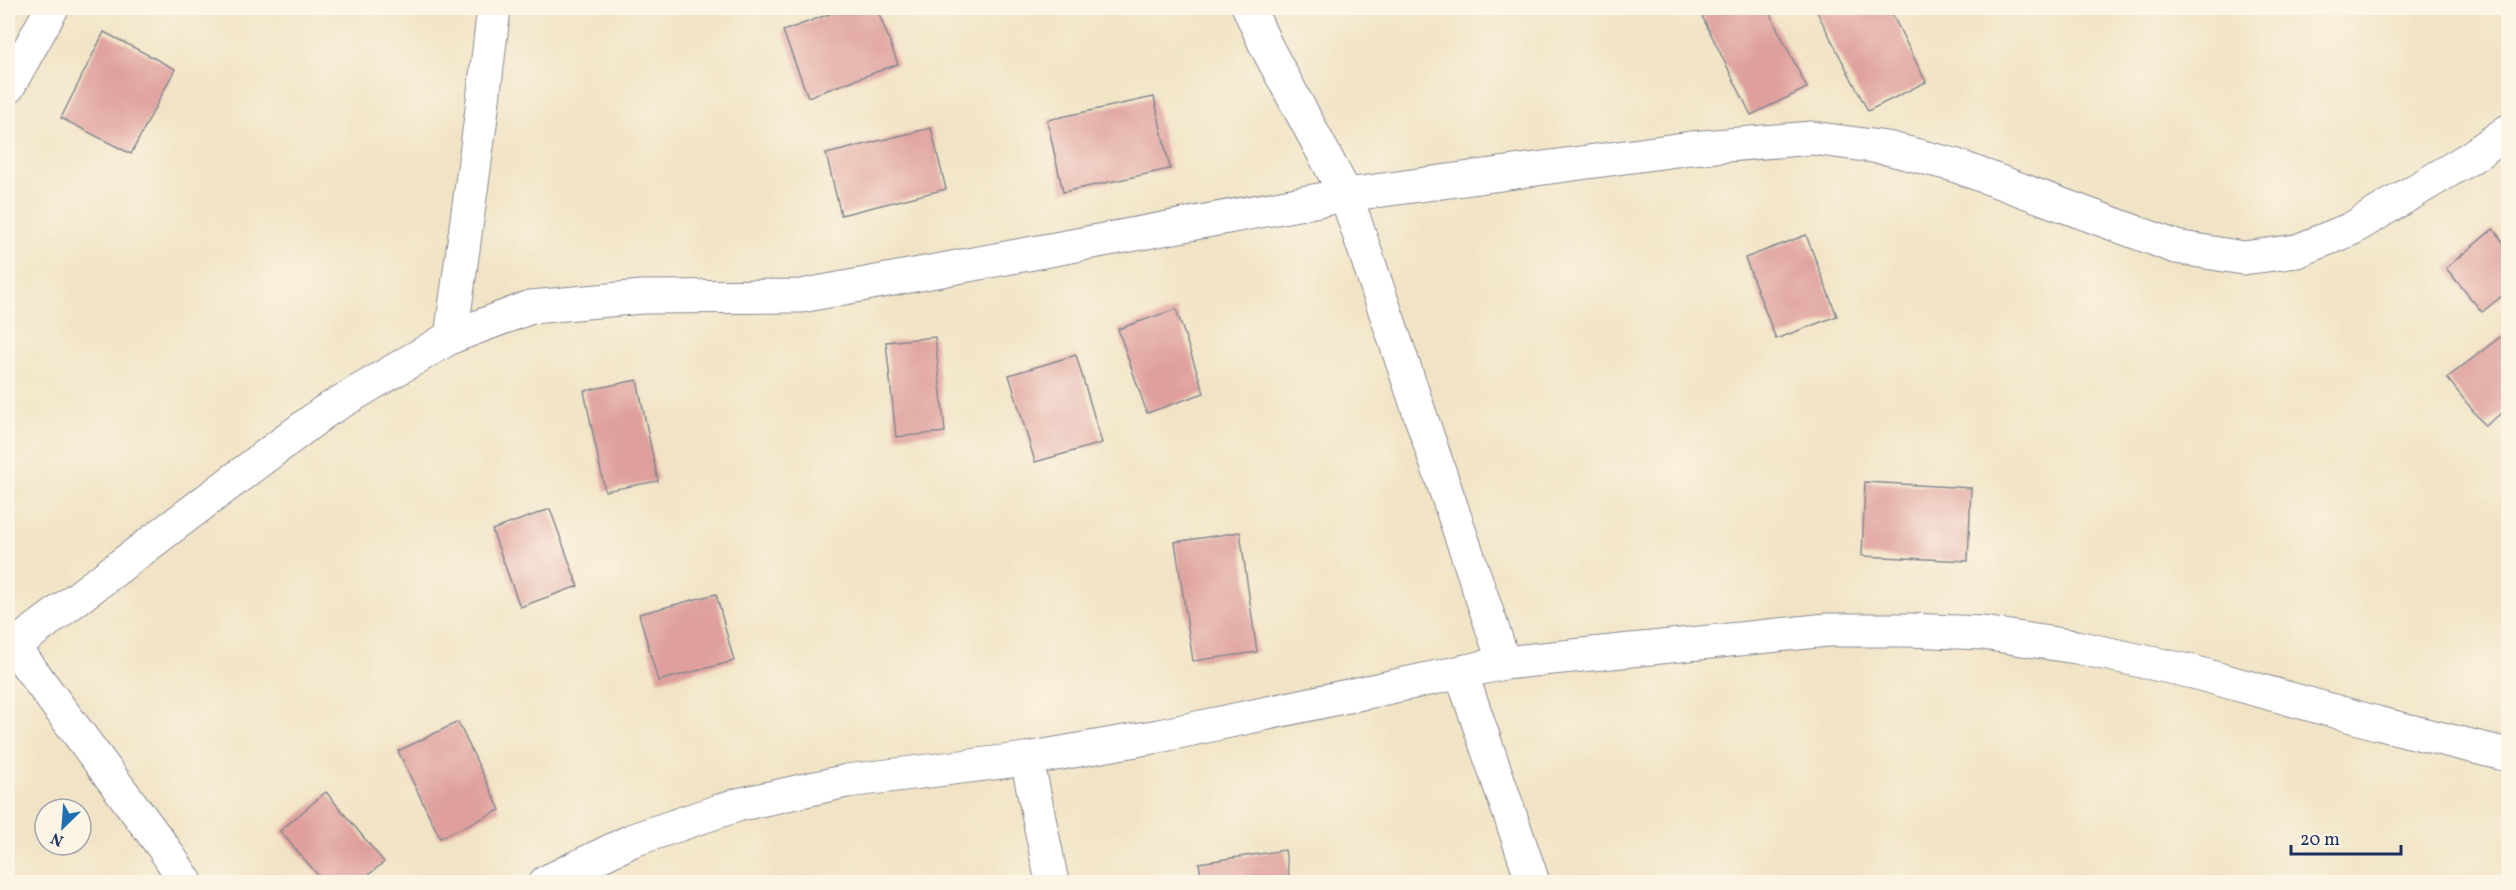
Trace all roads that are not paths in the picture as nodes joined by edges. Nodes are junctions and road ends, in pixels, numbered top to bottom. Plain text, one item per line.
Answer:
1 (52, 8) edge
2 (494, 8) edge
3 (1249, 8) edge
4 (8, 87) edge
5 (2508, 131) edge
6 (1346, 195) junction
7 (451, 337) junction
8 (11, 642) edge
9 (1504, 663) junction
10 (1461, 672) junction
11 (2508, 755) edge
12 (1027, 759) junction
13 (186, 882) edge
14 (546, 882) edge
15 (1052, 882) edge
16 (1533, 882) edge

1 - 4 street
2 - 7 street
3 - 6 street
5 - 6 street
6 - 7 street
6 - 9 street
7 - 8 street
8 - 13 street
9 - 10 street
9 - 11 street
10 - 12 street
10 - 16 street
12 - 14 street
12 - 15 street

